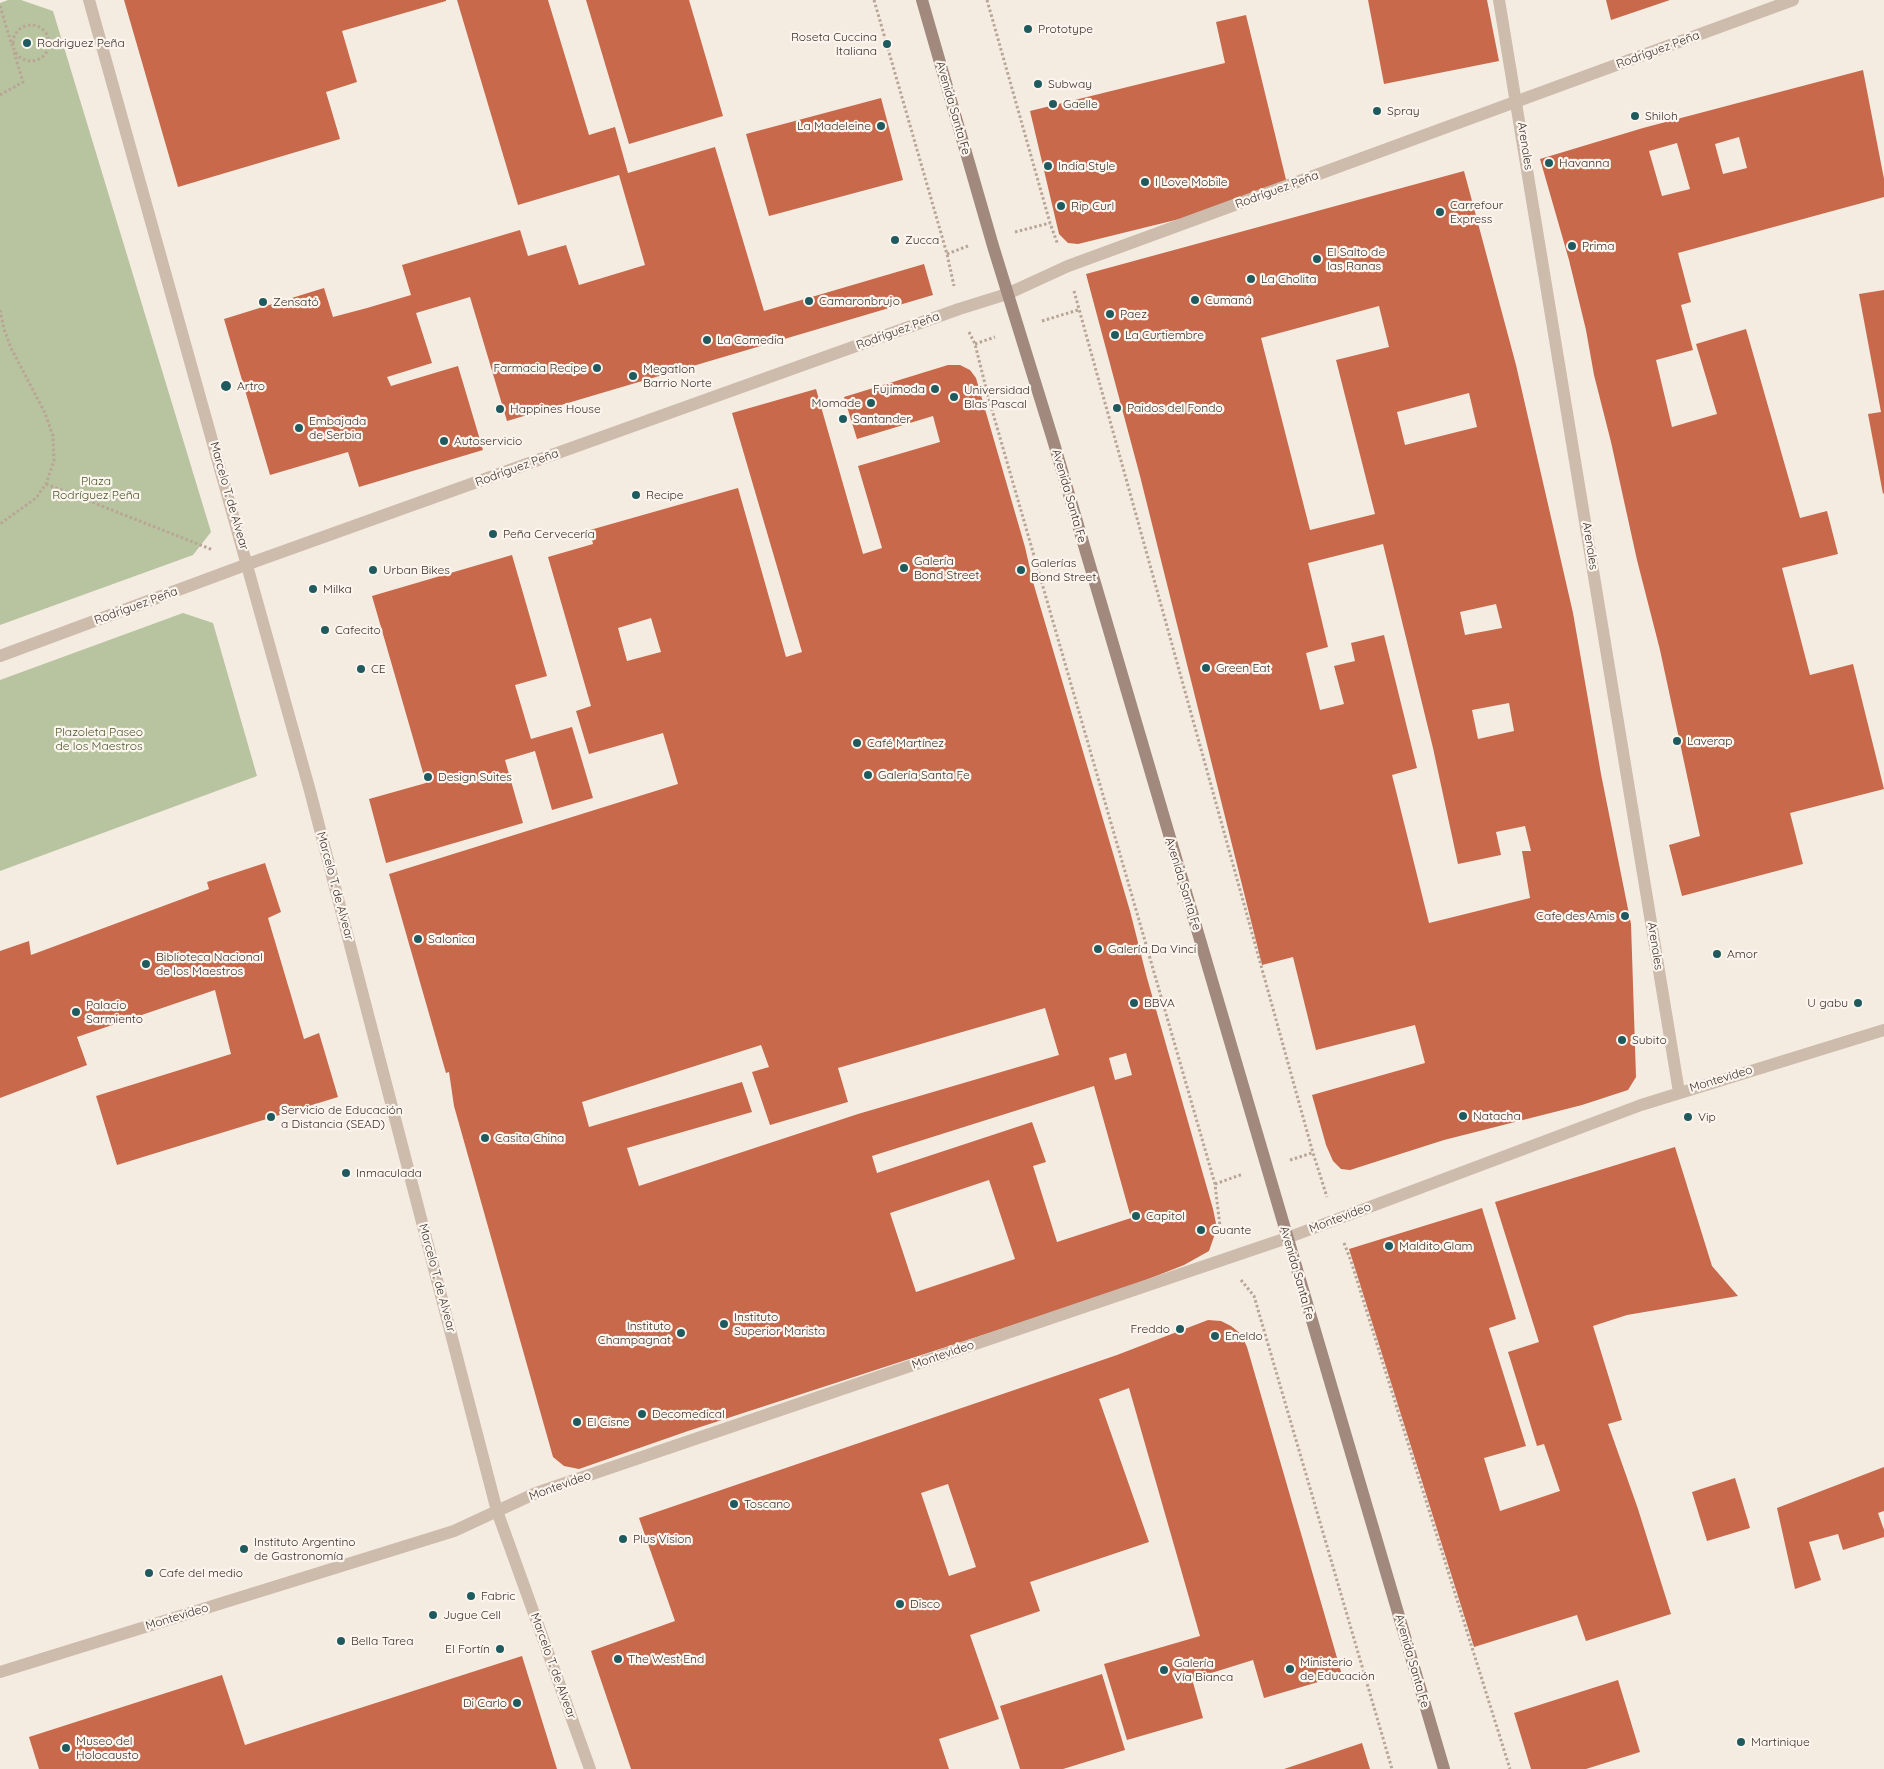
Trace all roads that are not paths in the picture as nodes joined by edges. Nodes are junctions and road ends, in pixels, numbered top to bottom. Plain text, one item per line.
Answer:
1 (89, 0) edge
2 (922, 0) edge
3 (1499, 0) edge
4 (1793, 0) edge
5 (1518, 102) junction
6 (1007, 294) junction
7 (248, 564) junction
8 (0, 656) edge
9 (1884, 1030) edge
10 (1678, 1092) junction
11 (1287, 1238) junction
12 (497, 1511) junction
13 (0, 1672) edge
14 (590, 1769) edge
15 (1444, 1769) edge

1 - 7 street, Marcelo T. de Alvear
2 - 6 main road, Avenida Santa Fe
3 - 5 street, Arenales
4 - 5 street, Rodríguez Peña
5 - 6 street, Rodríguez Peña
5 - 10 street, Arenales
6 - 7 street, Rodríguez Peña
6 - 11 main road, Avenida Santa Fe
7 - 8 street, Rodríguez Peña
7 - 12 street, Marcelo T. de Alvear
9 - 10 street, Montevideo
10 - 11 street, Montevideo
11 - 12 street, Montevideo
11 - 15 main road, Avenida Santa Fe
12 - 13 street, Montevideo
12 - 14 street, Marcelo T. de Alvear

